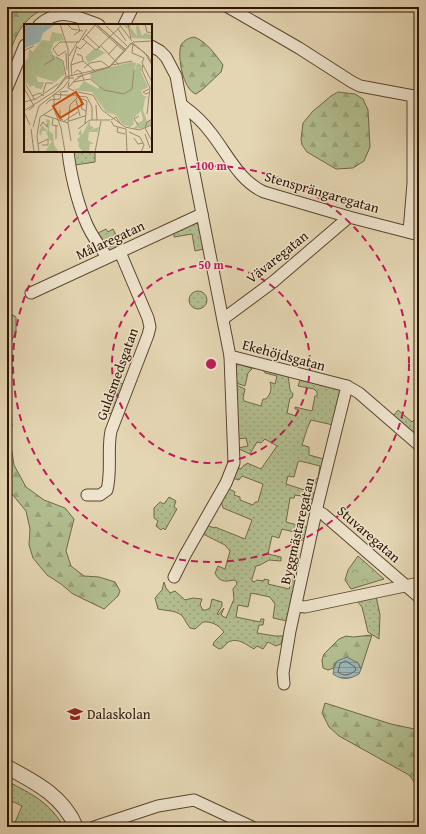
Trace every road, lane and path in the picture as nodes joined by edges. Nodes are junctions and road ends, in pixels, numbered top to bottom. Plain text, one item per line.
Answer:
1 (133, 7) edge
2 (228, 7) edge
3 (40, 24) edge
4 (97, 24) edge
5 (124, 24) edge
6 (152, 47) edge
7 (24, 48) edge
8 (7, 88) edge
9 (416, 96) edge
10 (182, 105) junction
11 (68, 152) edge
12 (202, 214) junction
13 (350, 217) junction
14 (414, 233) edge
15 (120, 252) junction
16 (107, 257) junction
17 (31, 293) dead end
18 (223, 319) junction
19 (230, 356) junction
20 (346, 386) junction
21 (419, 445) edge
22 (87, 495) dead end
23 (316, 511) junction
24 (174, 577) dead end
25 (419, 583) edge
26 (406, 586) junction
27 (419, 597) edge
28 (296, 606) junction
29 (284, 684) dead end
30 (7, 767) edge
31 (122, 823) edge
32 (76, 827) edge
33 (94, 827) edge
34 (252, 827) edge

1 - 5 street
2 - 9 street
3 - 4 street
6 - 10 street, Ekehöjdsgatan
7 - 8 street
9 - 14 street
10 - 12 street, Ekehöjdsgatan
10 - 13 street, Stensprängaregatan
11 - 16 street
12 - 15 street, Målaregatan
12 - 18 street, Ekehöjdsgatan
13 - 14 street, Stensprängaregatan
13 - 18 street, Vävaregatan
15 - 16 street, Målaregatan
15 - 22 street, Guldsmedsgatan
16 - 17 street, Målaregatan
18 - 19 street, Ekehöjdsgatan
19 - 20 street, Ekehöjdsgatan
19 - 24 street
20 - 21 street, Ekehöjdsgatan
20 - 23 street, Byggmästaregatan
23 - 26 street, Stuvaregatan
23 - 28 street, Byggmästaregatan
25 - 26 street
26 - 27 street, Stuvaregatan
26 - 28 street
28 - 29 street, Byggmästaregatan
30 - 32 street
31 - 33 street
31 - 34 street

